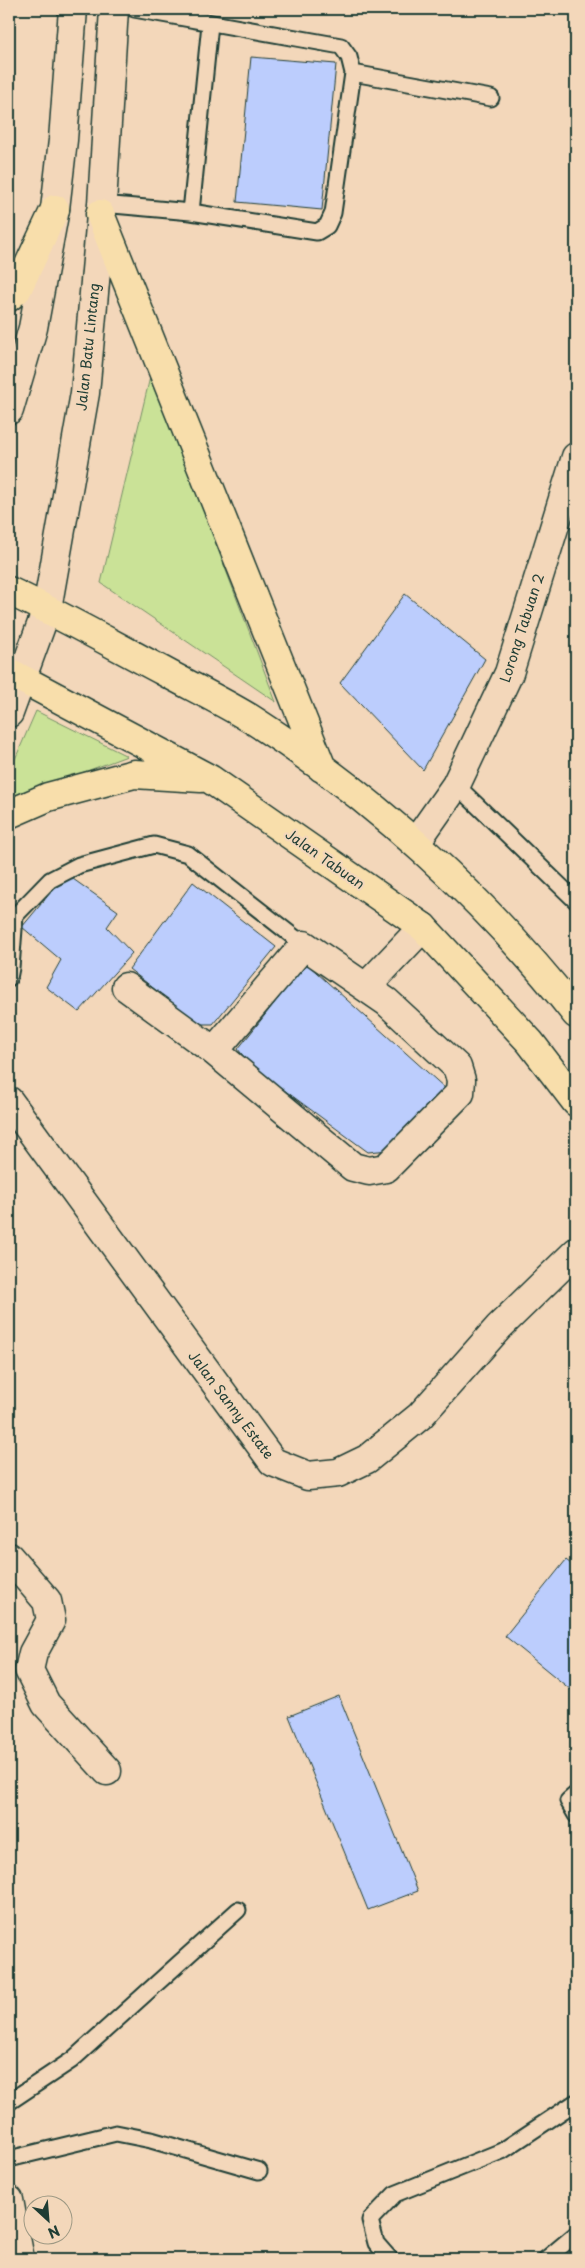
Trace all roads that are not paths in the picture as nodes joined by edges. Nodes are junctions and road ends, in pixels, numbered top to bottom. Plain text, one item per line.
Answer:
1 (72, 9) edge
2 (114, 9) edge
3 (134, 9) edge
4 (210, 24) junction
5 (353, 73) junction
6 (491, 98) dead end
7 (55, 209) junction
8 (101, 209) junction
9 (191, 212) junction
10 (9, 297) edge
11 (9, 410) edge
12 (576, 457) edge
13 (9, 591) edge
14 (47, 609) junction
15 (16, 675) edge
16 (9, 713) edge
17 (322, 768) junction
18 (210, 779) junction
19 (456, 785) junction
20 (9, 814) edge
21 (416, 842) junction
22 (576, 901) edge
23 (423, 928) junction
24 (304, 945) junction
25 (9, 978) edge
26 (367, 986) junction
27 (126, 987) dead end
28 (576, 1014) edge
29 (214, 1051) junction
30 (9, 1101) edge
31 (576, 1102) edge
32 (576, 1252) edge
33 (9, 1557) edge
34 (107, 1771) dead end
35 (576, 1794) edge
36 (576, 1815) edge
37 (238, 1910) dead end
38 (9, 2102) edge
39 (576, 2102) edge
40 (9, 2159) edge
41 (259, 2171) dead end
42 (9, 2200) edge
43 (576, 2234) edge
44 (20, 2259) edge
45 (390, 2259) edge
46 (546, 2259) edge

1 - 7 street
2 - 8 street, Jalan Batu Lintang
3 - 4 lane
4 - 5 lane
4 - 9 lane
5 - 6 lane
5 - 9 lane
7 - 10 main road
7 - 11 street
8 - 9 lane
8 - 14 street, Jalan Batu Lintang
8 - 17 main road
12 - 19 street, Lorong Tabuan 2
13 - 14 main road
14 - 15 street, Jalan Batu Lintang
14 - 17 main road
15 - 16 street, Jalan Batu Lintang
15 - 18 main road, Jalan Tabuan
17 - 21 main road
18 - 20 main road
18 - 23 main road, Jalan Tabuan
19 - 21 street, Lorong Tabuan 2
19 - 22 lane
21 - 28 main road
23 - 26 street
23 - 31 main road, Jalan Tabuan
24 - 25 lane
24 - 26 street
24 - 29 street
26 - 29 street
27 - 29 street
30 - 32 street, Jalan Sanny Estate
33 - 34 street
35 - 36 lane
37 - 38 lane
39 - 45 lane
40 - 41 lane
42 - 44 street
43 - 46 lane

